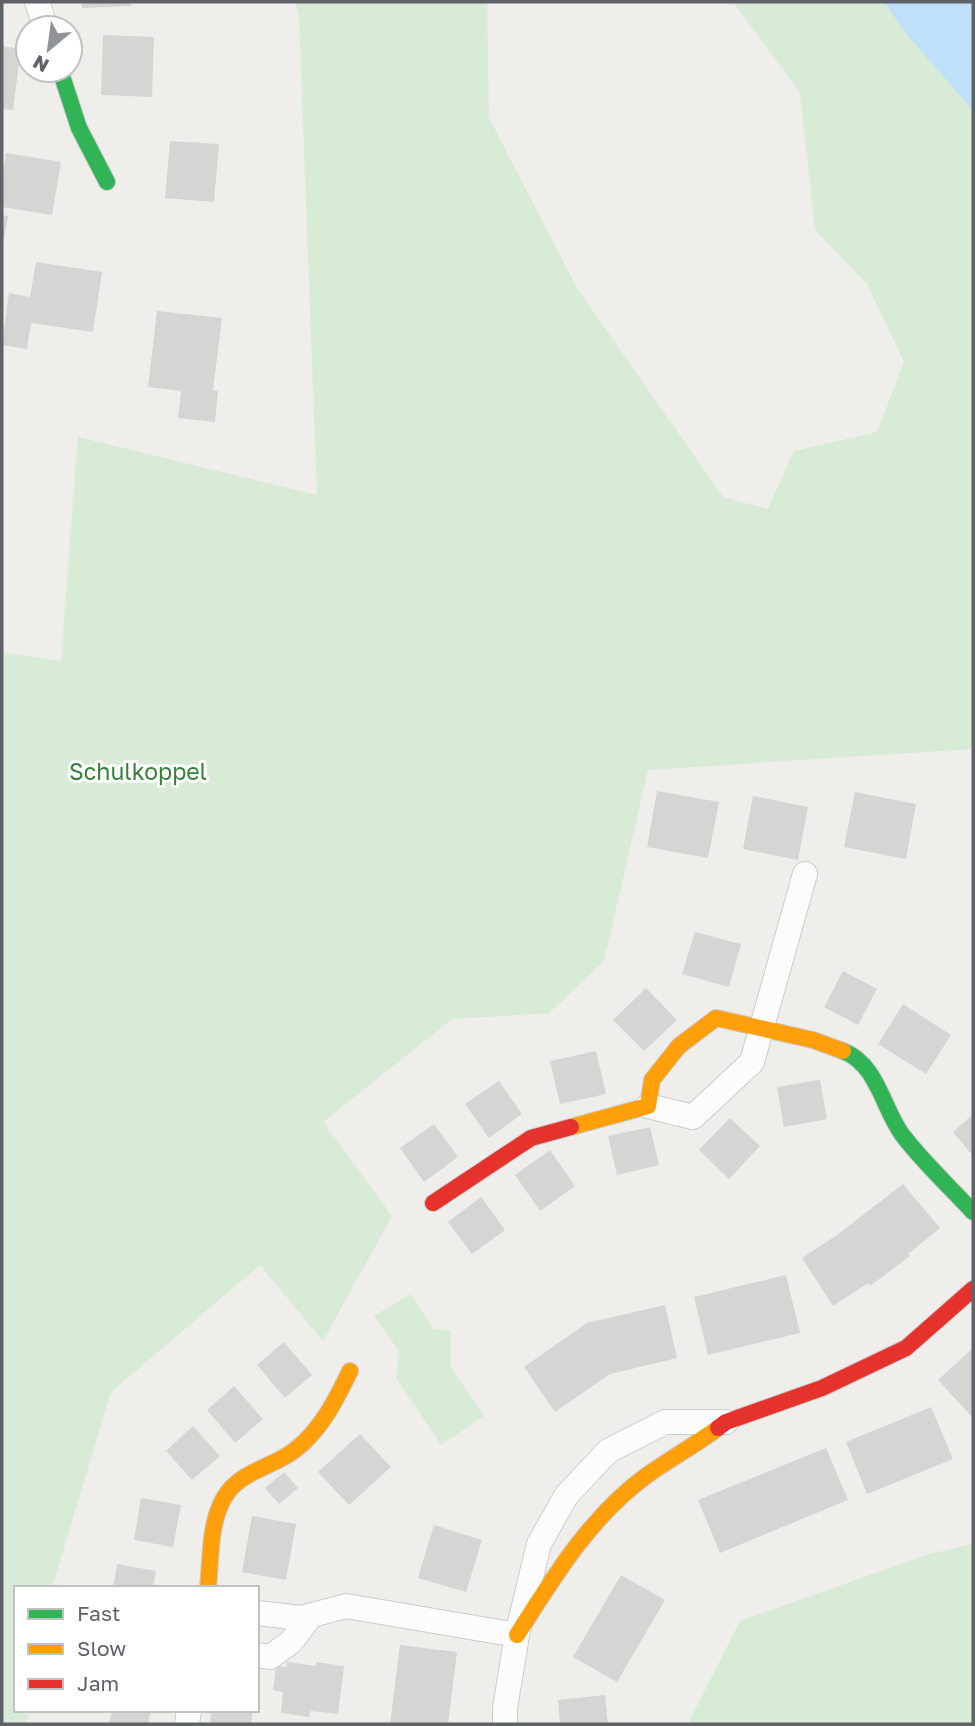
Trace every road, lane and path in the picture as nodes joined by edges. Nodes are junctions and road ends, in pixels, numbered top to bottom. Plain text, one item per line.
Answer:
1 (65, 84) edge
2 (107, 182) dead end
3 (805, 874) dead end
4 (760, 1029) junction
5 (648, 1105) junction
6 (433, 1203) dead end
7 (973, 1212) edge
8 (973, 1289) edge
9 (350, 1371) dead end
10 (726, 1422) junction
11 (208, 1586) edge
12 (259, 1613) edge
13 (310, 1617) junction
14 (517, 1635) junction
15 (259, 1656) edge
16 (505, 1724) edge

1 - 2 street
3 - 4 street
4 - 5 street
4 - 5 street
4 - 7 street
5 - 6 street
8 - 10 street
9 - 11 street
10 - 14 street
10 - 14 street
12 - 13 street
13 - 14 street
13 - 15 street
14 - 16 street

